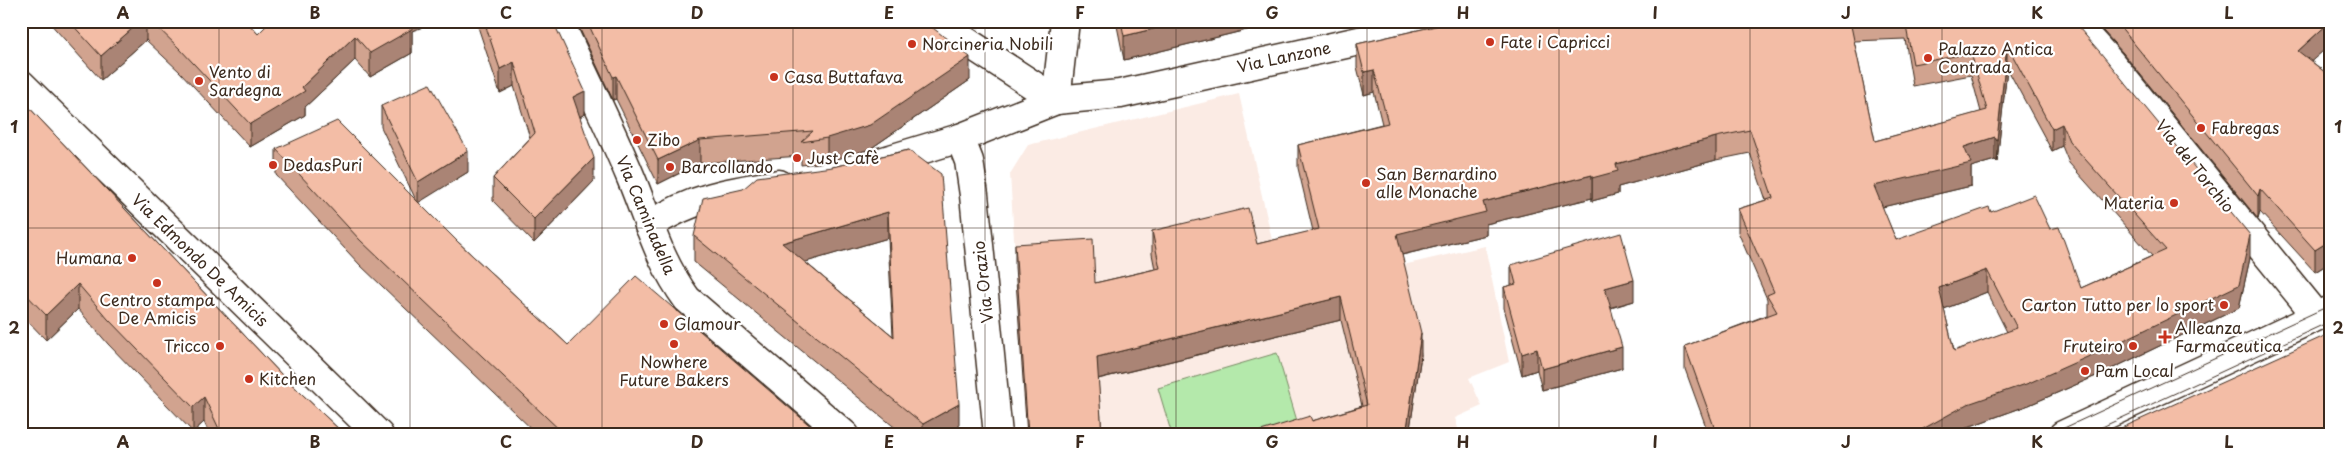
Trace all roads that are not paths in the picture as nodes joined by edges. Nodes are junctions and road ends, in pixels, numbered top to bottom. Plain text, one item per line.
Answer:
1 (559, 21) edge
2 (935, 21) edge
3 (1449, 21) edge
4 (2068, 21) edge
5 (1065, 22) edge
6 (21, 84) edge
7 (1056, 100) junction
8 (960, 138) junction
9 (857, 169) edge
10 (802, 181) edge
11 (649, 226) junction
12 (2326, 314) edge
13 (997, 433) edge
14 (379, 435) edge
15 (845, 435) edge
16 (2063, 435) edge

1 - 11 street, Via Caminadella
2 - 7 street
3 - 7 street, Via Lanzone
4 - 12 street, Via del Torchio
5 - 7 street
6 - 14 street, Via Edmondo De Amicis
7 - 8 street, Via Lanzone
8 - 9 street, Via Lanzone
8 - 13 street, Via Orazio
10 - 11 street
11 - 15 street, Via Caminadella
12 - 16 street

